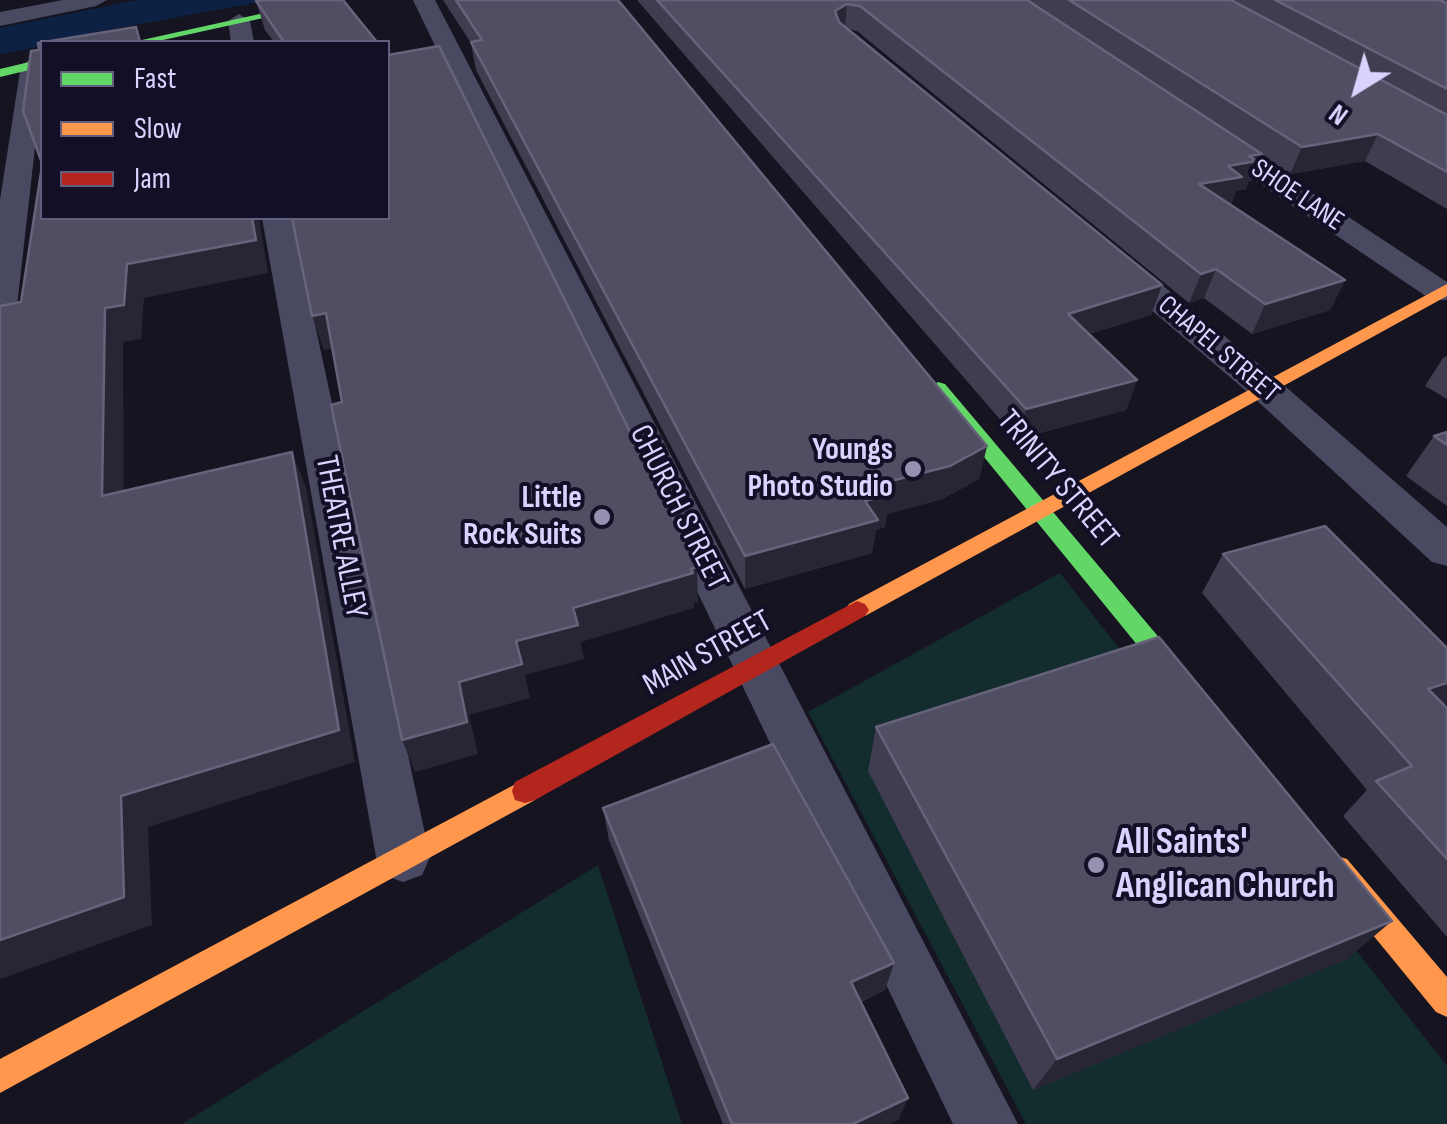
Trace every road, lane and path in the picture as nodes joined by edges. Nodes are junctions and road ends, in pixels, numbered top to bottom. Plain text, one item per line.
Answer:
1 (96, 0) edge
2 (339, 0) edge
3 (424, 0) edge
4 (0, 19) edge
5 (241, 32) edge
6 (159, 40) edge
7 (38, 64) edge
8 (0, 72) edge
9 (1182, 119) edge
10 (278, 220) edge
11 (1086, 238) edge
12 (1444, 291) edge
13 (0, 306) edge
14 (928, 375) edge
15 (1264, 388) junction
16 (1040, 510) junction
17 (1447, 552) edge
18 (756, 665) junction
19 (1205, 710) edge
20 (1320, 848) edge
21 (403, 857) junction
22 (1447, 1002) edge
23 (0, 1077) edge
24 (986, 1124) edge

1 - 4 street
2 - 5 street
3 - 18 street, CHURCH STREET
5 - 6 street
7 - 8 street
7 - 13 street
9 - 12 street, SHOE LANE
10 - 21 street, THEATRE ALLEY
11 - 15 street, CHAPEL STREET
12 - 15 street, MAIN STREET
14 - 16 street, TRINITY STREET
15 - 16 street, MAIN STREET
15 - 17 street, CHAPEL STREET
16 - 18 street, MAIN STREET
16 - 19 street, TRINITY STREET
18 - 21 street, MAIN STREET
18 - 24 street, CHURCH STREET
20 - 22 street
21 - 23 street, MAIN STREET

